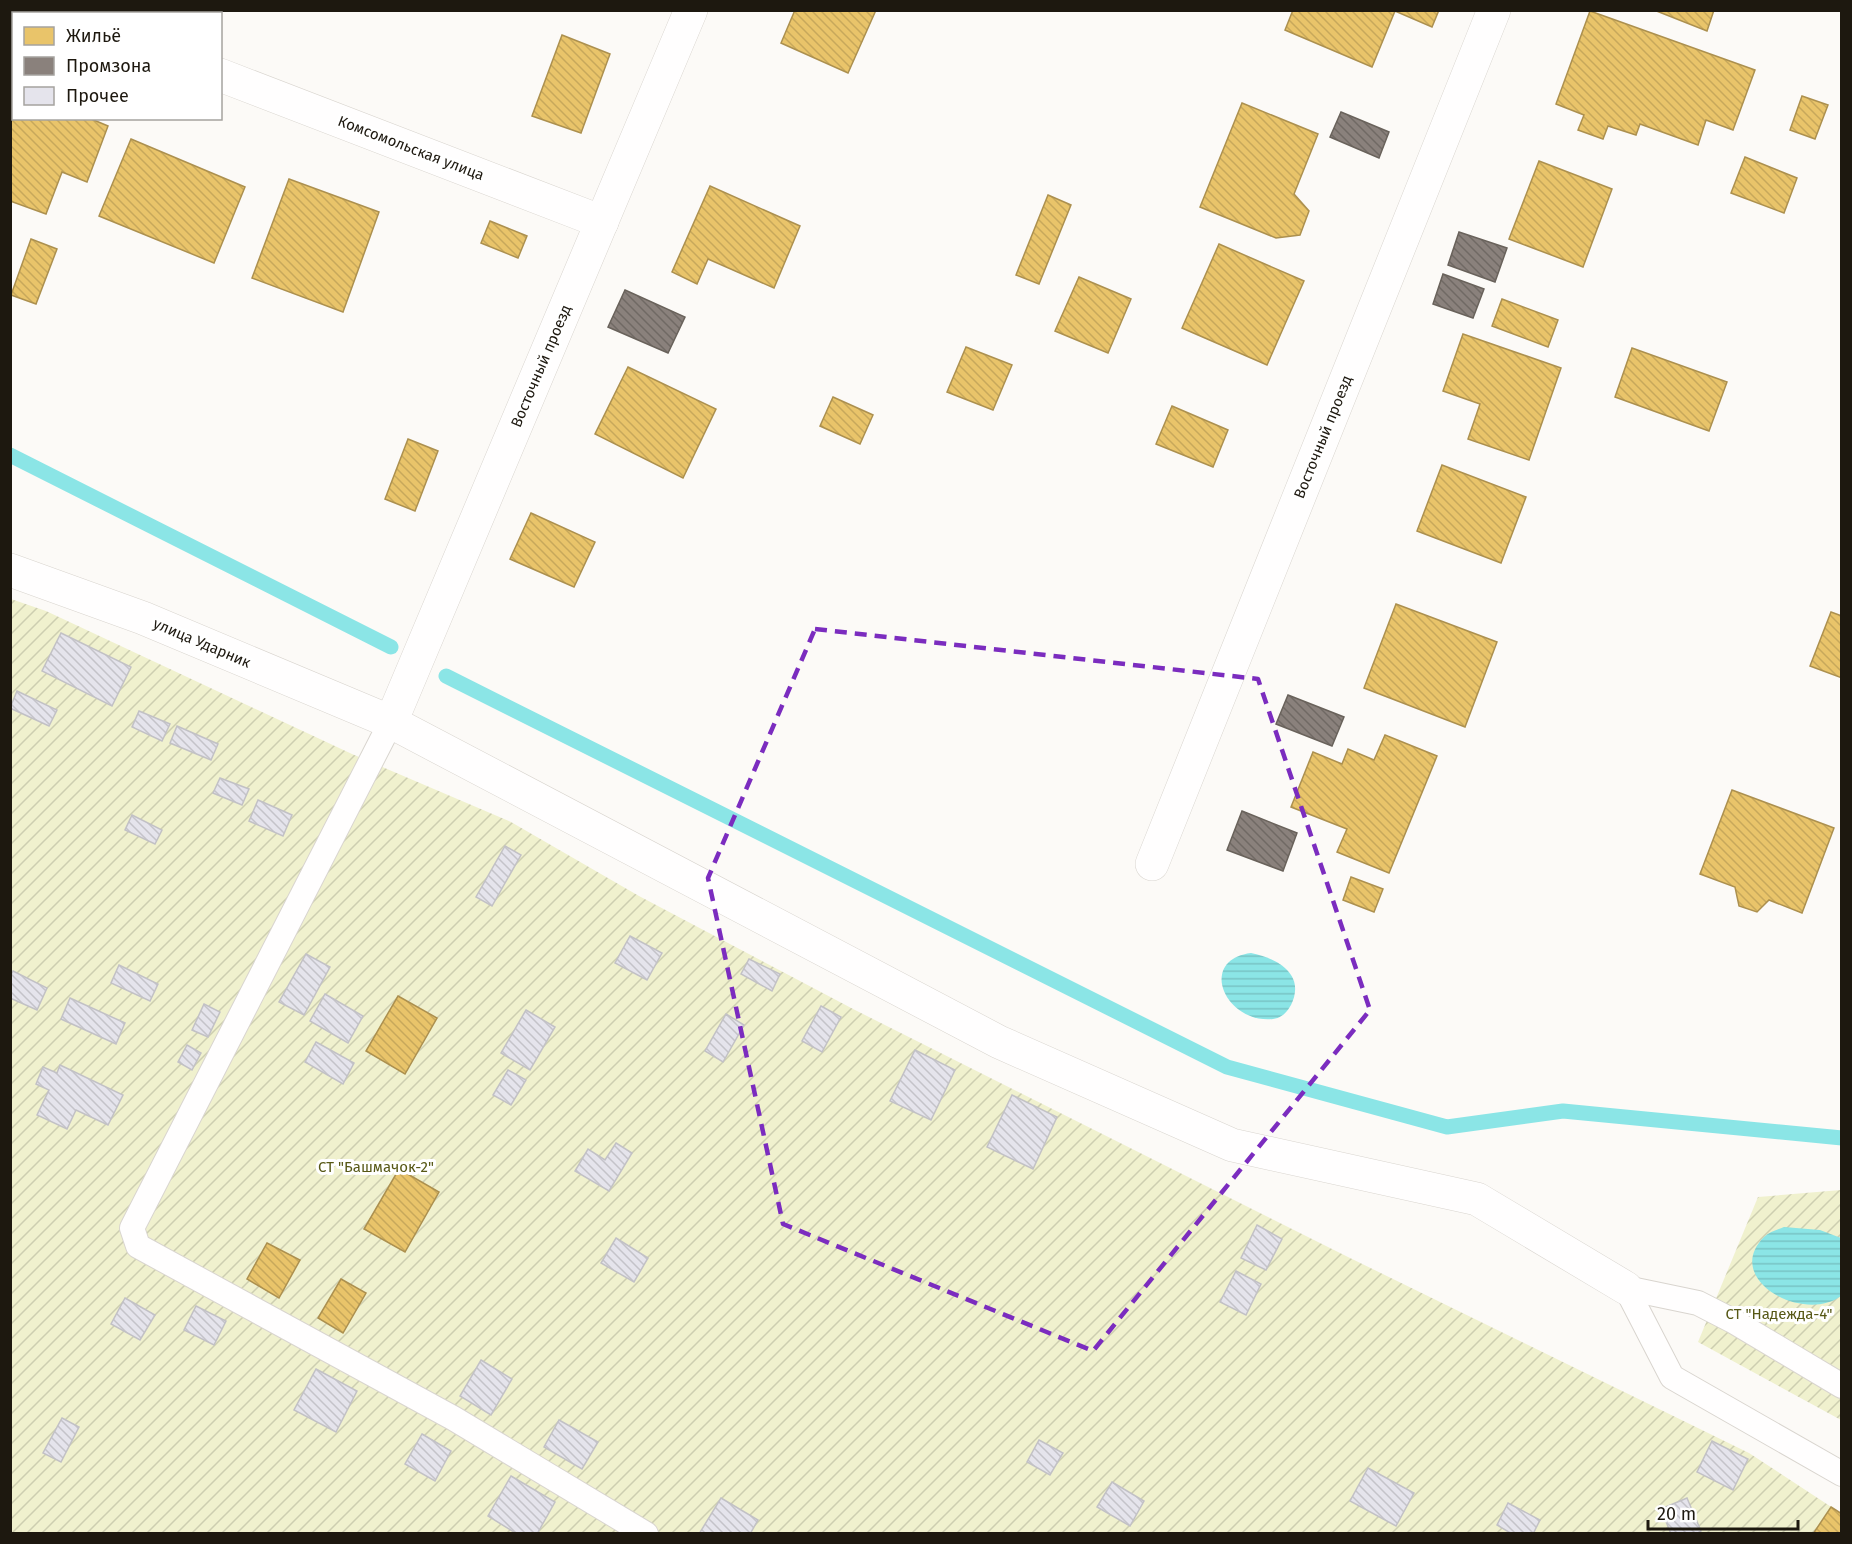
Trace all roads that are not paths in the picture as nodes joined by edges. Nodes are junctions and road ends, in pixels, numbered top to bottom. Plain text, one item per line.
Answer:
1 (691, 10) edge
2 (1494, 10) edge
3 (222, 76) edge
4 (602, 222) junction
5 (10, 570) edge
6 (391, 722) junction
7 (1152, 864) dead end
8 (1626, 1288) junction
9 (1842, 1386) edge
10 (1842, 1474) edge
11 (646, 1533) edge

1 - 4 street, Восточный проезд
2 - 7 street, Восточный проезд
3 - 4 street, Комсомольская улица
4 - 6 street, Восточный проезд
5 - 6 street, улица Ударник
6 - 8 street, улица Ударник
6 - 11 lane
8 - 9 lane
8 - 10 lane

